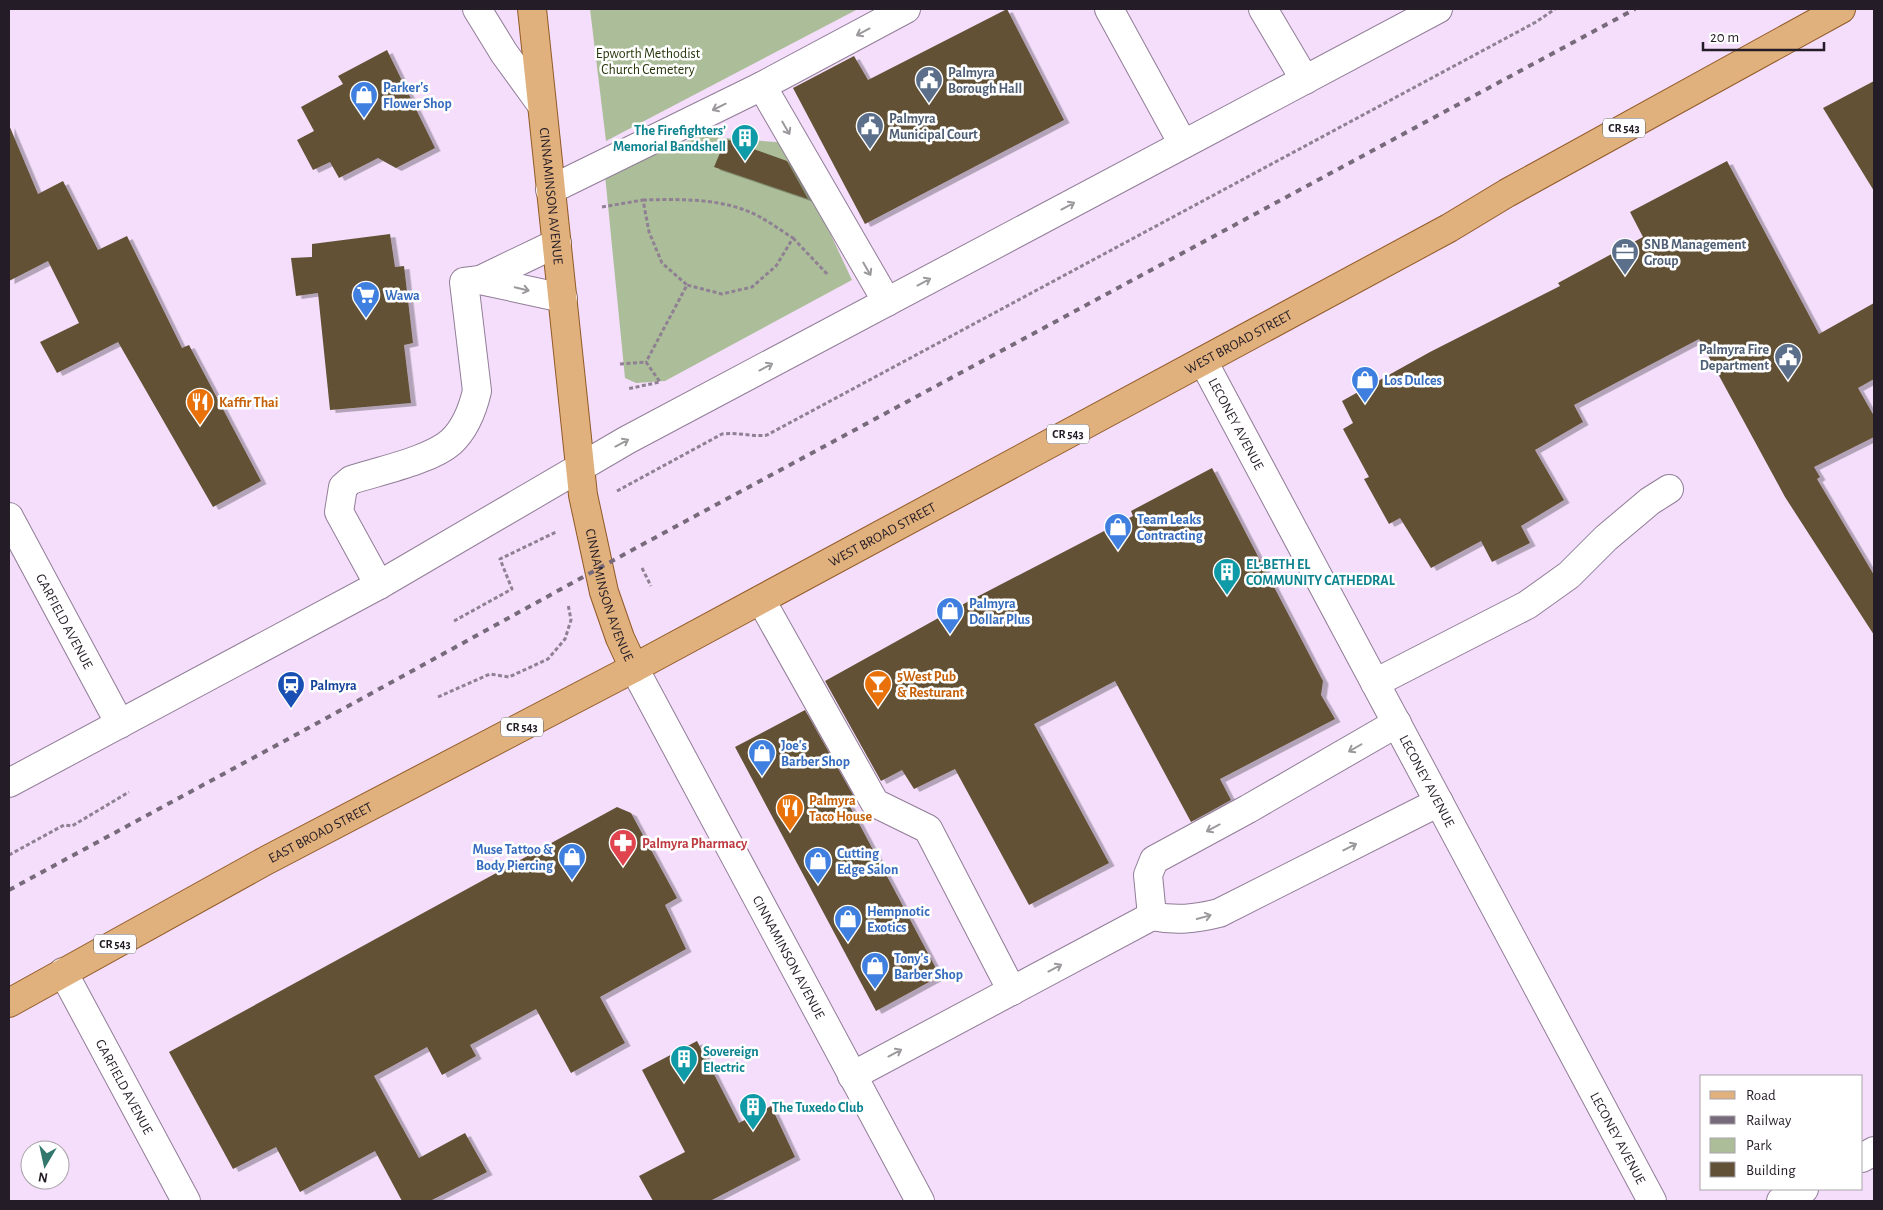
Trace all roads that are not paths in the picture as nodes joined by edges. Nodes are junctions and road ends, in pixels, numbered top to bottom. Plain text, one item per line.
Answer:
1 (477, 9) edge
2 (532, 9) edge
3 (906, 9) edge
4 (1109, 9) edge
5 (1263, 9) edge
6 (1438, 9) edge
7 (1841, 9) edge
8 (1306, 80) junction
9 (762, 86) junction
10 (540, 104) junction
11 (1183, 144) junction
12 (550, 190) junction
13 (557, 243) junction
14 (480, 280) junction
15 (563, 298) junction
16 (886, 302) junction
17 (1203, 361) junction
18 (579, 466) junction
19 (1669, 489) dead end
20 (9, 517) edge
21 (379, 585) junction
22 (760, 600) junction
23 (634, 668) junction
24 (1375, 683) junction
25 (120, 724) junction
26 (1397, 724) junction
27 (9, 783) edge
28 (1439, 802) junction
29 (1152, 916) junction
30 (63, 972) junction
31 (1012, 991) junction
32 (9, 1003) edge
33 (852, 1076) junction
34 (1874, 1151) edge
35 (1863, 1157) edge
36 (1802, 1190) edge
37 (186, 1201) edge
38 (920, 1201) edge
39 (1652, 1201) edge
40 (1781, 1201) edge

1 - 10 street
2 - 10 main road, CINNAMINSON AVENUE
3 -> 9 street
4 - 11 street
5 - 8 street
6 - 8 street
7 - 17 main road, WEST BROAD STREET / CR 543
8 - 11 street
9 -> 12 street
9 -> 16 street
10 - 12 main road, CINNAMINSON AVENUE
16 -> 11 street
12 - 13 main road, CINNAMINSON AVENUE
13 - 14 street
13 - 15 main road, CINNAMINSON AVENUE
14 -> 15 street
14 - 21 street
15 - 18 main road, CINNAMINSON AVENUE
18 -> 16 street
17 - 22 main road, WEST BROAD STREET / CR 543
17 - 24 street, LECONEY AVENUE
18 - 21 street
18 - 23 main road, CINNAMINSON AVENUE
19 - 24 street
20 - 25 street, GARFIELD AVENUE
21 - 25 street
22 - 23 main road, WEST BROAD STREET / CR 543
22 - 31 street
23 - 30 main road, EAST BROAD STREET / CR 543
23 - 33 street, CINNAMINSON AVENUE
24 - 26 street, LECONEY AVENUE
25 - 27 street
26 - 28 street, LECONEY AVENUE
26 -> 29 street
29 -> 28 street
28 - 39 street, LECONEY AVENUE
31 -> 29 street
30 - 32 main road, EAST BROAD STREET / CR 543
30 - 37 street, GARFIELD AVENUE
33 -> 31 street
33 - 38 street, CINNAMINSON AVENUE
34 - 35 street
36 - 40 street

